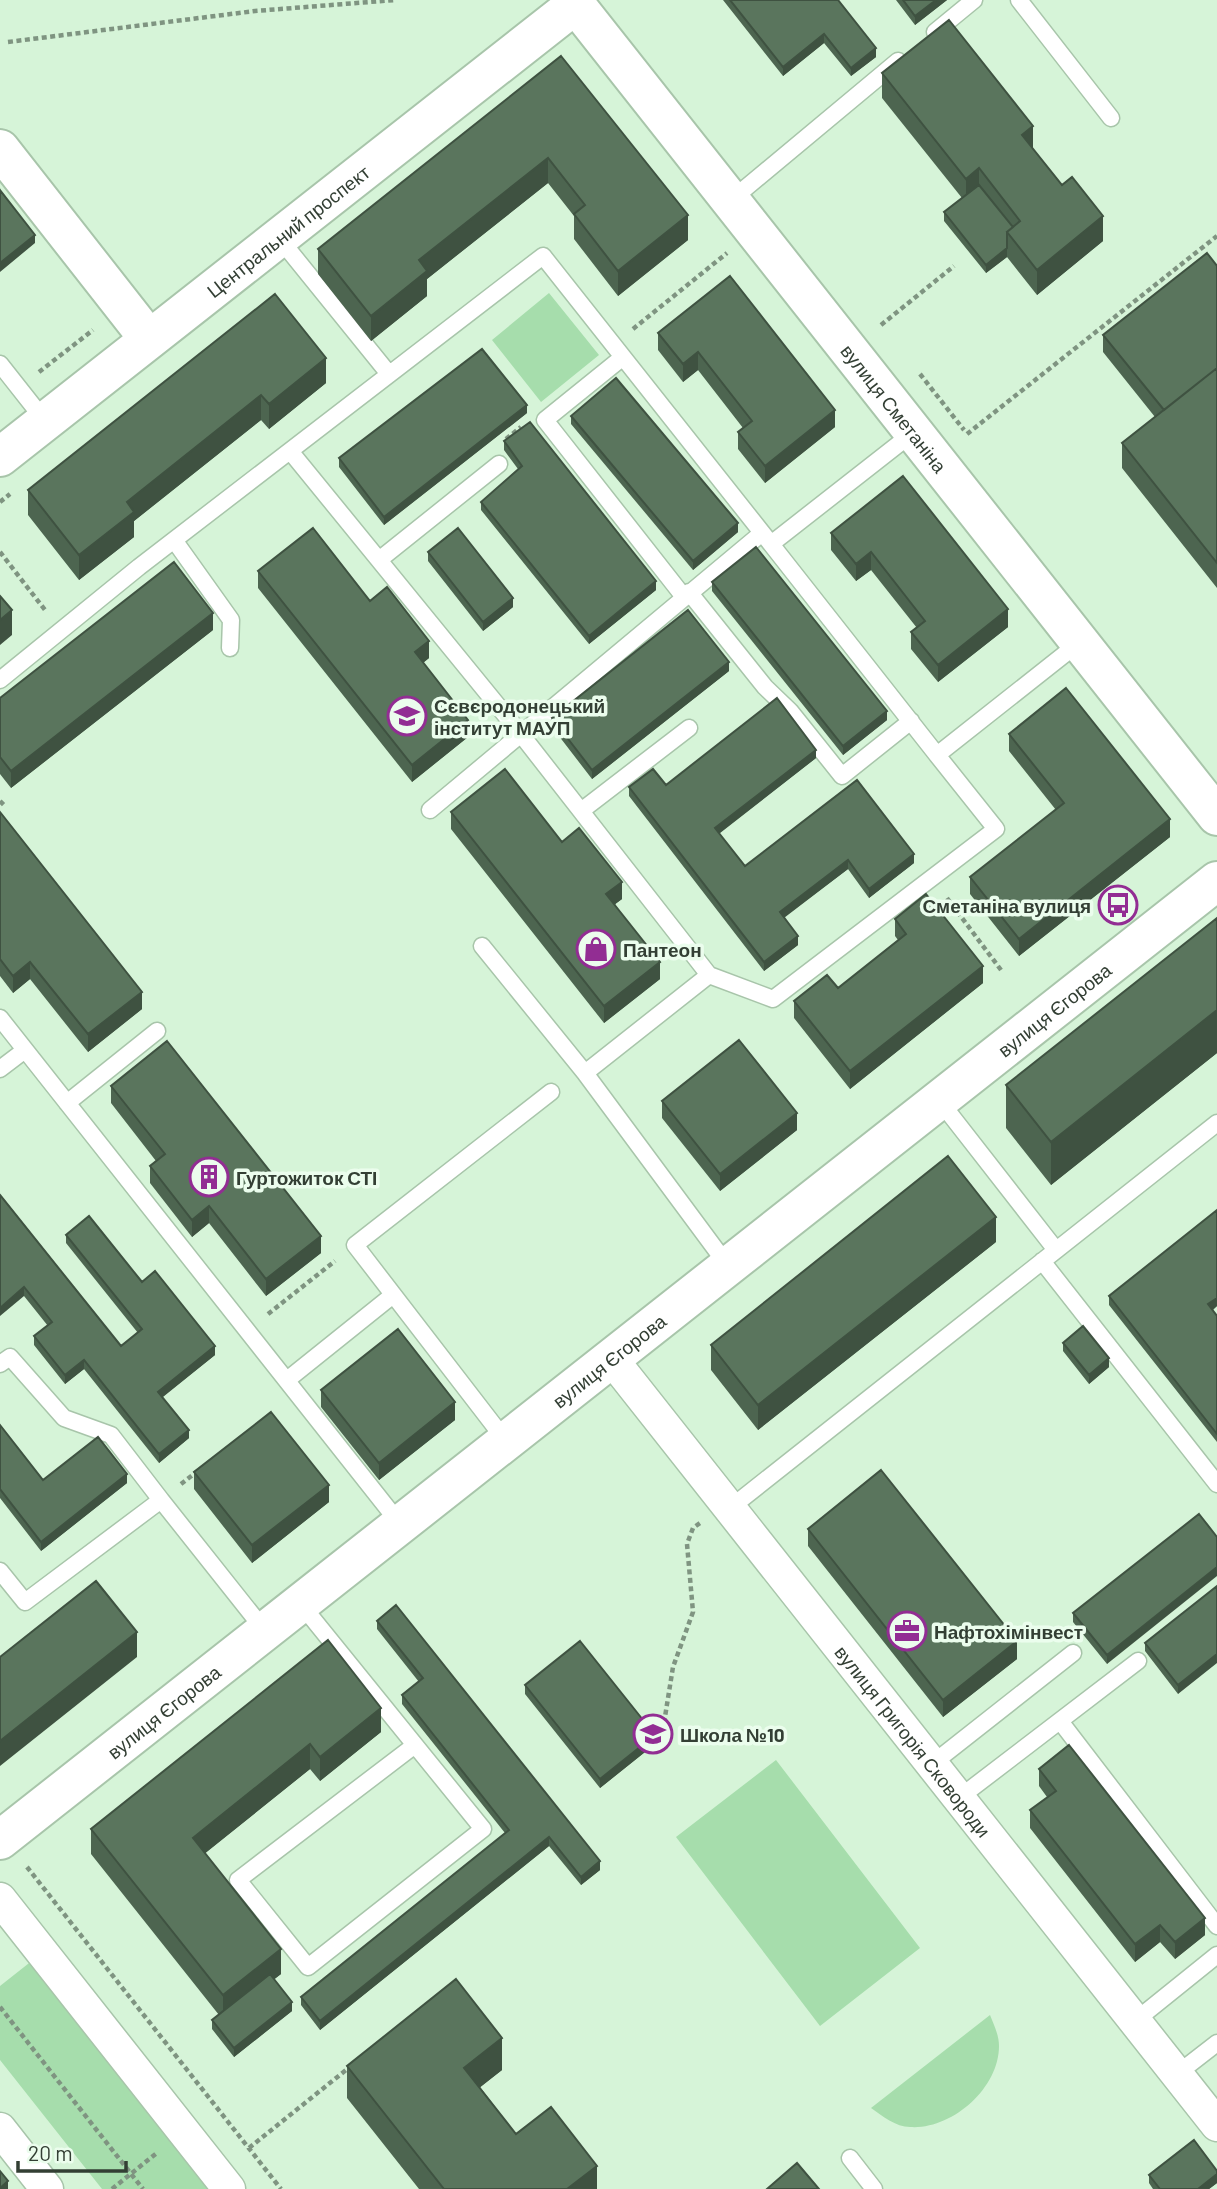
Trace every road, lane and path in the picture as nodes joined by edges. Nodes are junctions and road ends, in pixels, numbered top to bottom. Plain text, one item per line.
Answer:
1 (395, 0) edge
2 (974, 0) edge
3 (1018, 0) edge
4 (576, 1) edge
5 (8, 42) dead end
6 (1111, 118) dead end
7 (0, 149) edge
8 (730, 201) junction
9 (1217, 236) edge
10 (279, 238) junction
11 (733, 249) dead end
12 (954, 266) dead end
13 (103, 322) dead end
14 (881, 325) dead end
15 (149, 340) junction
16 (618, 351) junction
17 (0, 364) edge
18 (389, 374) junction
19 (18, 387) junction
20 (45, 421) junction
21 (914, 432) junction
22 (967, 434) dead end
23 (290, 451) junction
24 (0, 457) edge
25 (499, 464) dead end
26 (767, 538) junction
27 (174, 540) junction
28 (0, 552) edge
29 (379, 560) junction
30 (687, 594) junction
31 (61, 630) junction
32 (1080, 642) junction
33 (230, 648) dead end
34 (0, 680) edge
35 (911, 721) junction
36 (689, 729) dead end
37 (520, 733) junction
38 (937, 755) junction
39 (430, 810) dead end
40 (581, 811) junction
41 (1217, 816) edge
42 (932, 878) junction
43 (1217, 881) edge
44 (482, 946) dead end
45 (1001, 970) dead end
46 (709, 975) junction
47 (0, 1018) edge
48 (157, 1031) dead end
49 (25, 1049) junction
50 (0, 1069) edge
51 (585, 1073) junction
52 (551, 1091) dead end
53 (939, 1100) junction
54 (67, 1103) junction
55 (1217, 1123) edge
56 (355, 1245) junction
57 (1056, 1250) junction
58 (1042, 1261) junction
59 (728, 1266) junction
60 (393, 1295) junction
61 (248, 1331) junction
62 (611, 1358) junction
63 (0, 1364) edge
64 (287, 1380) junction
65 (506, 1441) junction
66 (203, 1466) edge
67 (1217, 1484) edge
68 (161, 1500) junction
69 (730, 1508) junction
70 (400, 1524) junction
71 (693, 1528) dead end
72 (0, 1571) edge
73 (300, 1604) junction
74 (265, 1631) junction
75 (1073, 1653) dead end
76 (1138, 1661) dead end
77 (1060, 1721) junction
78 (664, 1723) dead end
79 (415, 1745) junction
80 (932, 1764) junction
81 (959, 1798) junction
82 (2, 1838) edge
83 (0, 1899) edge
84 (1217, 1926) edge
85 (1217, 1955) edge
86 (0, 2007) edge
87 (1135, 2021) junction
88 (1217, 2043) edge
89 (354, 2063) edge
90 (1177, 2074) junction
91 (1217, 2125) edge
92 (0, 2129) edge
93 (183, 2131) junction
94 (249, 2148) junction
95 (850, 2158) dead end
96 (131, 2174) junction
97 (47, 2189) edge
98 (112, 2189) edge
99 (143, 2189) edge
100 (229, 2189) edge
101 (281, 2189) edge
102 (874, 2189) edge

1 - 5 path
2 - 8 lane
3 - 6 lane
4 - 8 street, вулиця Сметаніна
4 - 10 street, Центральний проспект
7 - 15 street
8 - 21 street, вулиця Сметаніна
9 - 22 path
10 - 15 street, Центральний проспект
10 - 18 lane
11 - 16 path
12 - 14 path
13 - 19 path
15 - 20 street, Центральний проспект
16 - 18 lane
16 - 26 lane
16 - 30 lane
17 - 19 lane
18 - 23 lane
19 - 20 lane
20 - 24 street, Центральний проспект
21 - 26 lane
21 - 32 street, вулиця Сметаніна
23 - 27 lane
23 - 29 lane
25 - 29 lane
26 - 30 lane
26 - 35 lane
27 - 31 lane
27 - 33 lane
28 - 31 path
29 - 37 lane
30 - 35 lane
30 - 37 lane
31 - 34 lane
32 - 38 lane
32 - 41 street, вулиця Сметаніна
35 - 38 lane
36 - 40 lane
37 - 39 lane
37 - 40 lane
38 - 42 lane
40 - 46 lane
42 - 45 path
42 - 46 lane
43 - 53 street, вулиця Єгорова
44 - 51 lane
46 - 51 lane
47 - 49 lane
48 - 54 lane
49 - 50 lane
49 - 54 lane
51 - 59 lane
52 - 56 lane
53 - 57 lane
53 - 59 street, вулиця Єгорова
54 - 61 lane
55 - 57 lane
56 - 60 lane
56 - 61 path
57 - 58 lane
58 - 67 lane
58 - 69 lane
59 - 62 street, вулиця Єгорова
60 - 64 lane
60 - 65 lane
61 - 64 lane
62 - 65 street, вулиця Єгорова
62 - 69 street, вулиця Григорія Сковороди
63 - 68 lane
64 - 70 lane
65 - 70 street, вулиця Єгорова
66 - 68 path
68 - 72 lane
68 - 74 lane
69 - 80 street, вулиця Григорія Сковороди
70 - 73 street, вулиця Єгорова
71 - 78 path
73 - 74 street, вулиця Єгорова
73 - 79 lane
74 - 82 street, вулиця Єгорова
75 - 80 lane
76 - 77 lane
77 - 81 lane
77 - 84 lane
79 - 79 lane
80 - 81 street, вулиця Григорія Сковороди
81 - 87 street, вулиця Григорія Сковороди
82 - 94 path
83 - 93 street
85 - 87 lane
86 - 96 path
87 - 90 street, вулиця Григорія Сковороди
88 - 90 lane
89 - 94 path
90 - 91 street, вулиця Григорія Сковороди
92 - 97 street
93 - 96 path
93 - 100 street
94 - 101 path
95 - 102 lane
96 - 98 path
96 - 99 path

